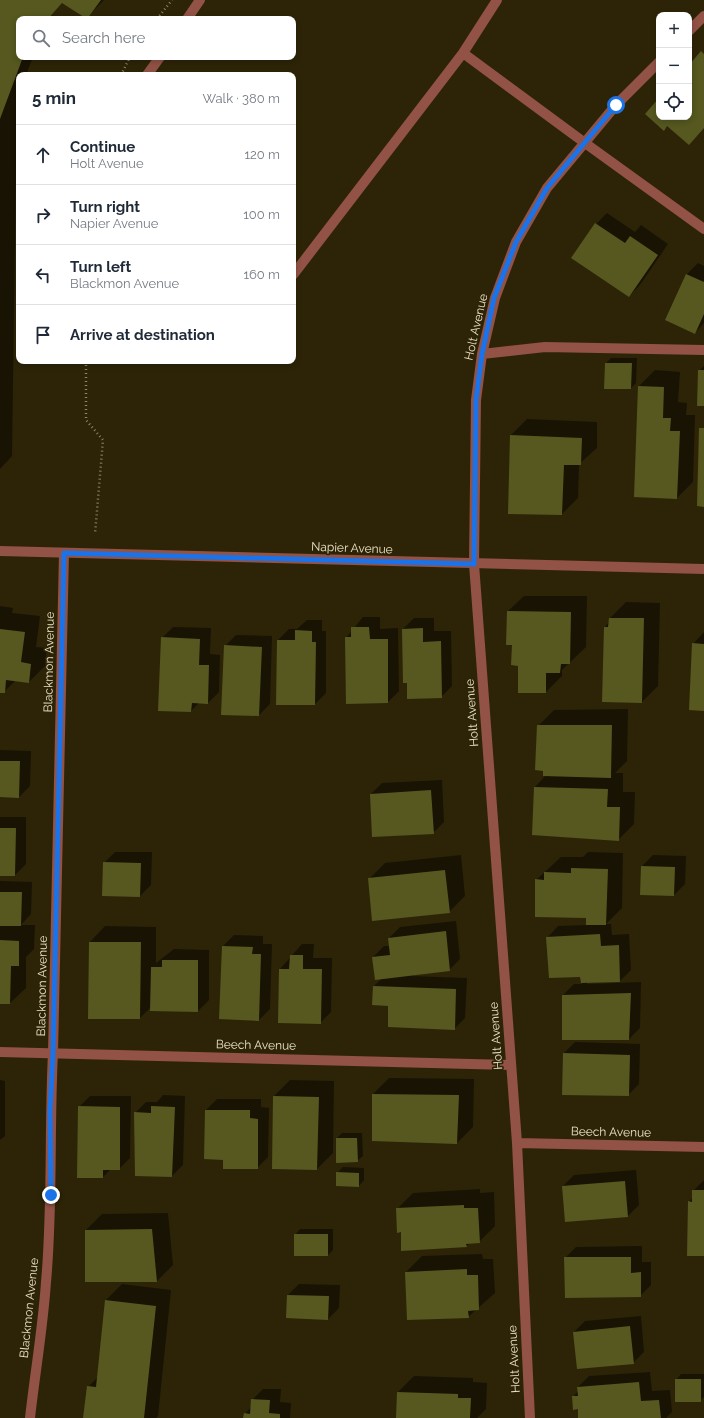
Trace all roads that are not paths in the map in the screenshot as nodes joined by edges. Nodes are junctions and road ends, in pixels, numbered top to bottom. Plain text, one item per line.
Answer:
1 (200, 0) edge
2 (497, 0) edge
3 (189, 16) edge
4 (704, 16) edge
5 (692, 29) edge
6 (463, 53) junction
7 (158, 60) edge
8 (656, 65) edge
9 (149, 72) edge
10 (585, 143) junction
11 (704, 229) edge
12 (296, 271) edge
13 (704, 350) edge
14 (482, 354) junction
15 (0, 551) edge
16 (64, 553) junction
17 (474, 564) junction
18 (704, 569) edge
19 (0, 1052) edge
20 (53, 1053) junction
21 (511, 1065) junction
22 (517, 1143) junction
23 (704, 1147) edge
24 (30, 1418) edge
25 (530, 1418) edge

1 - 3 street
2 - 6 street
4 - 5 street
6 - 10 street
6 - 12 street
7 - 9 street
8 - 10 street, Holt Avenue
10 - 11 street
10 - 14 street, Holt Avenue
13 - 14 street
14 - 17 street, Holt Avenue
15 - 16 street, Napier Avenue
16 - 17 street, Napier Avenue
16 - 20 street, Blackmon Avenue
17 - 18 street, Napier Avenue
17 - 21 street, Holt Avenue
19 - 20 street, Beech Avenue
20 - 21 street, Beech Avenue
20 - 24 street, Blackmon Avenue
21 - 22 street, Holt Avenue
22 - 23 street, Beech Avenue
22 - 25 street, Holt Avenue

